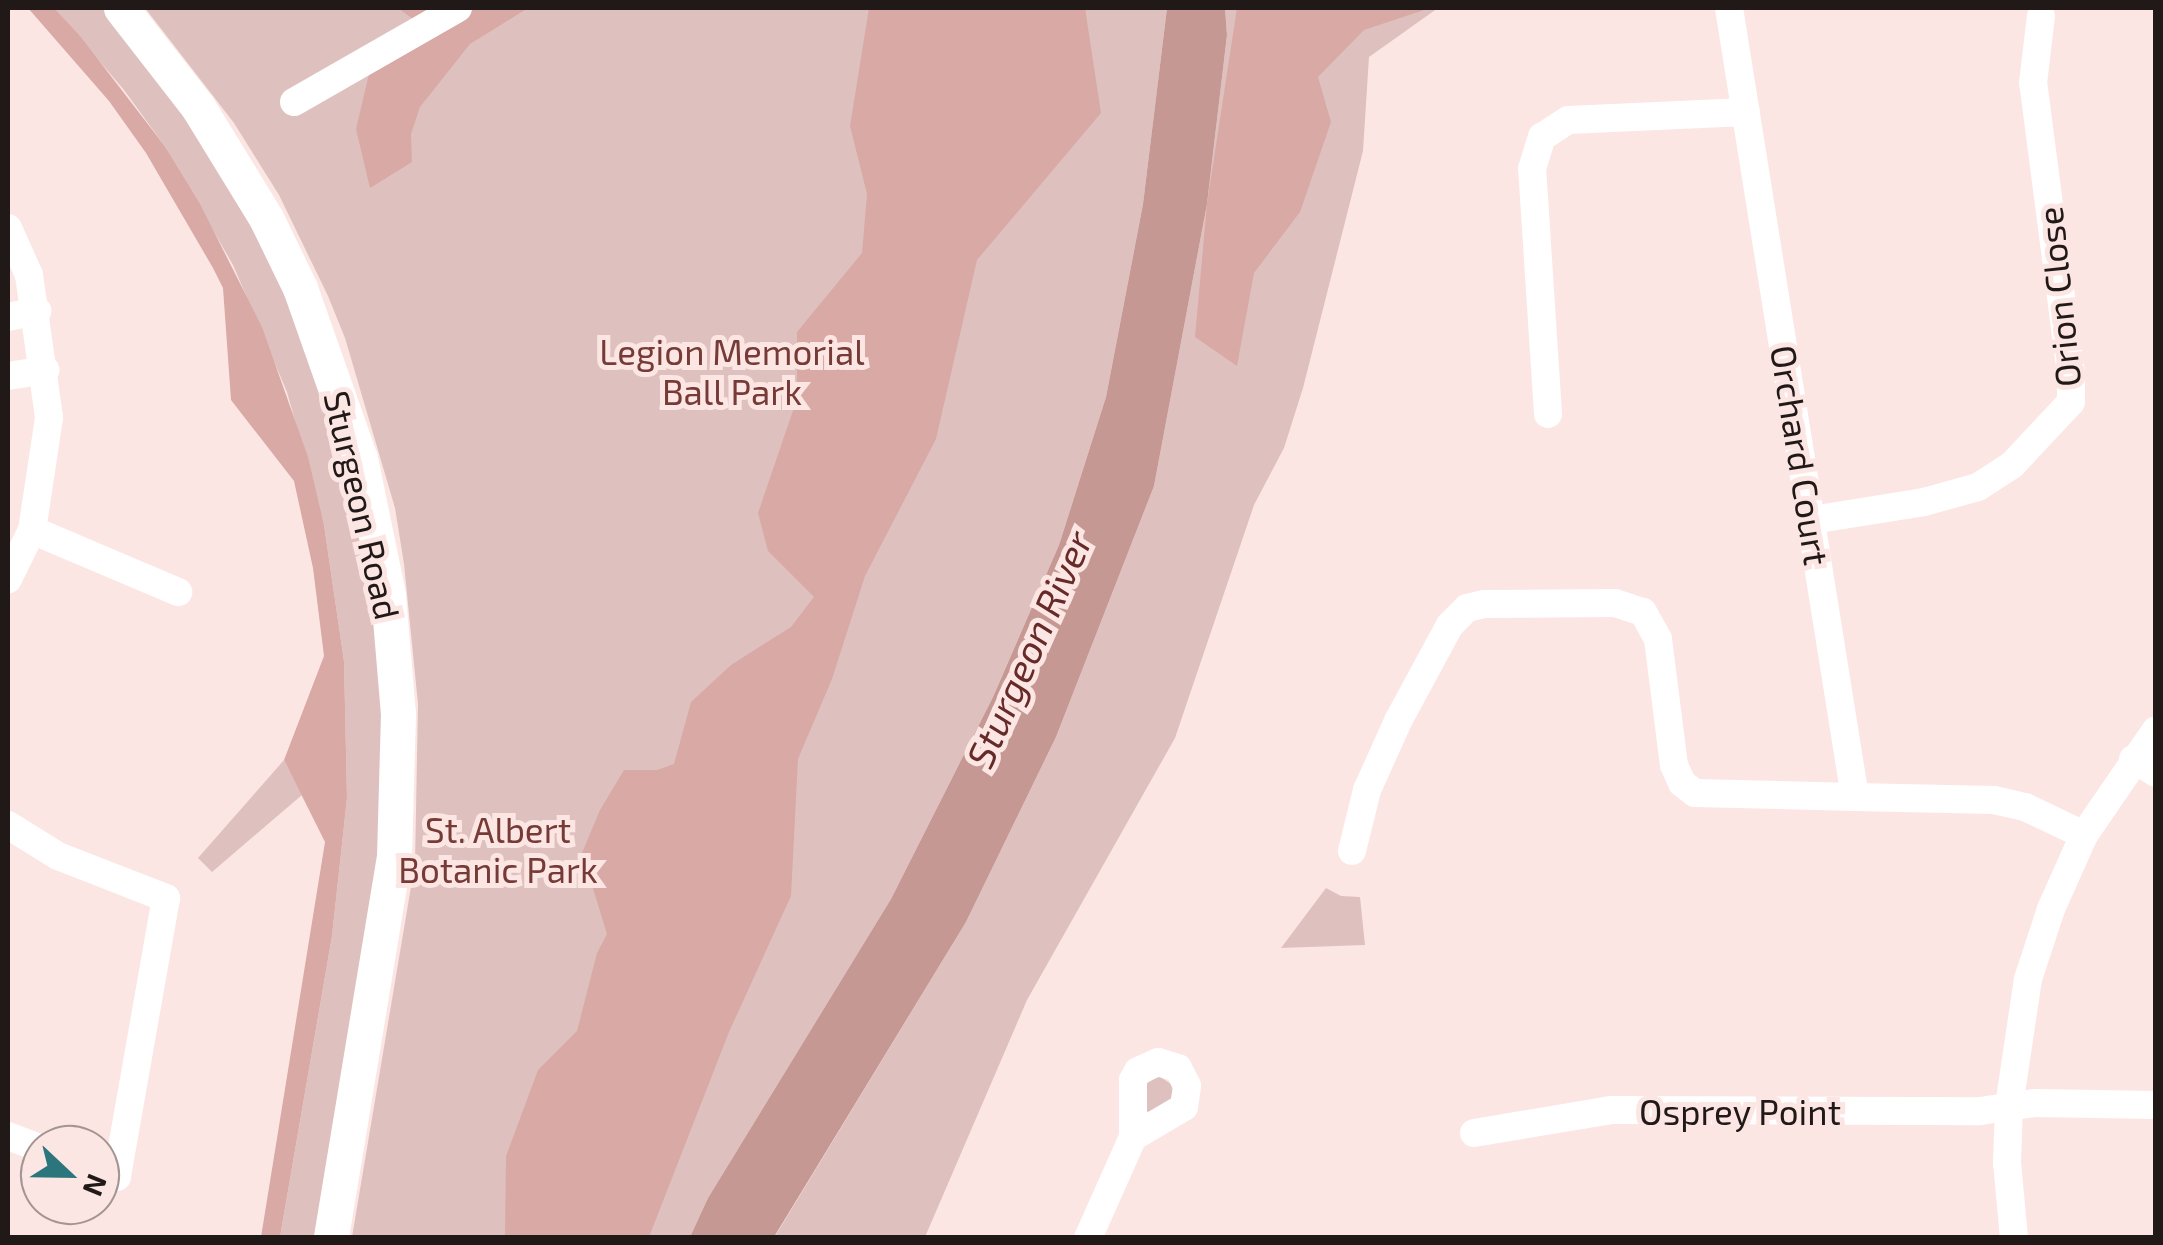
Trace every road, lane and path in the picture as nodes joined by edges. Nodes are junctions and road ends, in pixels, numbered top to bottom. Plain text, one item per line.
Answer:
1 (121, 8) edge
2 (458, 8) edge
3 (1729, 8) edge
4 (2041, 16) dead end
5 (294, 102) dead end
6 (1746, 112) junction
7 (8, 228) edge
8 (37, 311) junction
9 (8, 317) edge
10 (46, 370) junction
11 (8, 376) edge
12 (1548, 414) dead end
13 (1812, 520) junction
14 (32, 530) junction
15 (8, 579) edge
16 (178, 592) dead end
17 (2156, 730) edge
18 (2144, 766) edge
19 (1855, 797) junction
20 (8, 825) edge
21 (2084, 835) junction
22 (1352, 851) dead end
23 (2156, 1105) edge
24 (2008, 1106) junction
25 (1474, 1134) dead end
26 (1134, 1137) dead end
27 (120, 1160) edge
28 (331, 1238) edge
29 (1088, 1238) edge
30 (2014, 1238) edge

1 - 28 main road, Sturgeon Road
2 - 5 street
3 - 6 street, Orchard Court
4 - 13 street, Orion Close
6 - 12 street
6 - 13 street, Orchard Court
7 - 8 street
8 - 9 street
8 - 10 street
10 - 11 street
10 - 14 street
13 - 19 street, Orchard Court
14 - 15 street
14 - 16 street
17 - 18 street
18 - 21 street
19 - 21 street
19 - 22 street
20 - 27 street
21 - 24 street
23 - 24 street, Osprey Point
24 - 25 street, Osprey Point
24 - 30 street
26 - 29 street

